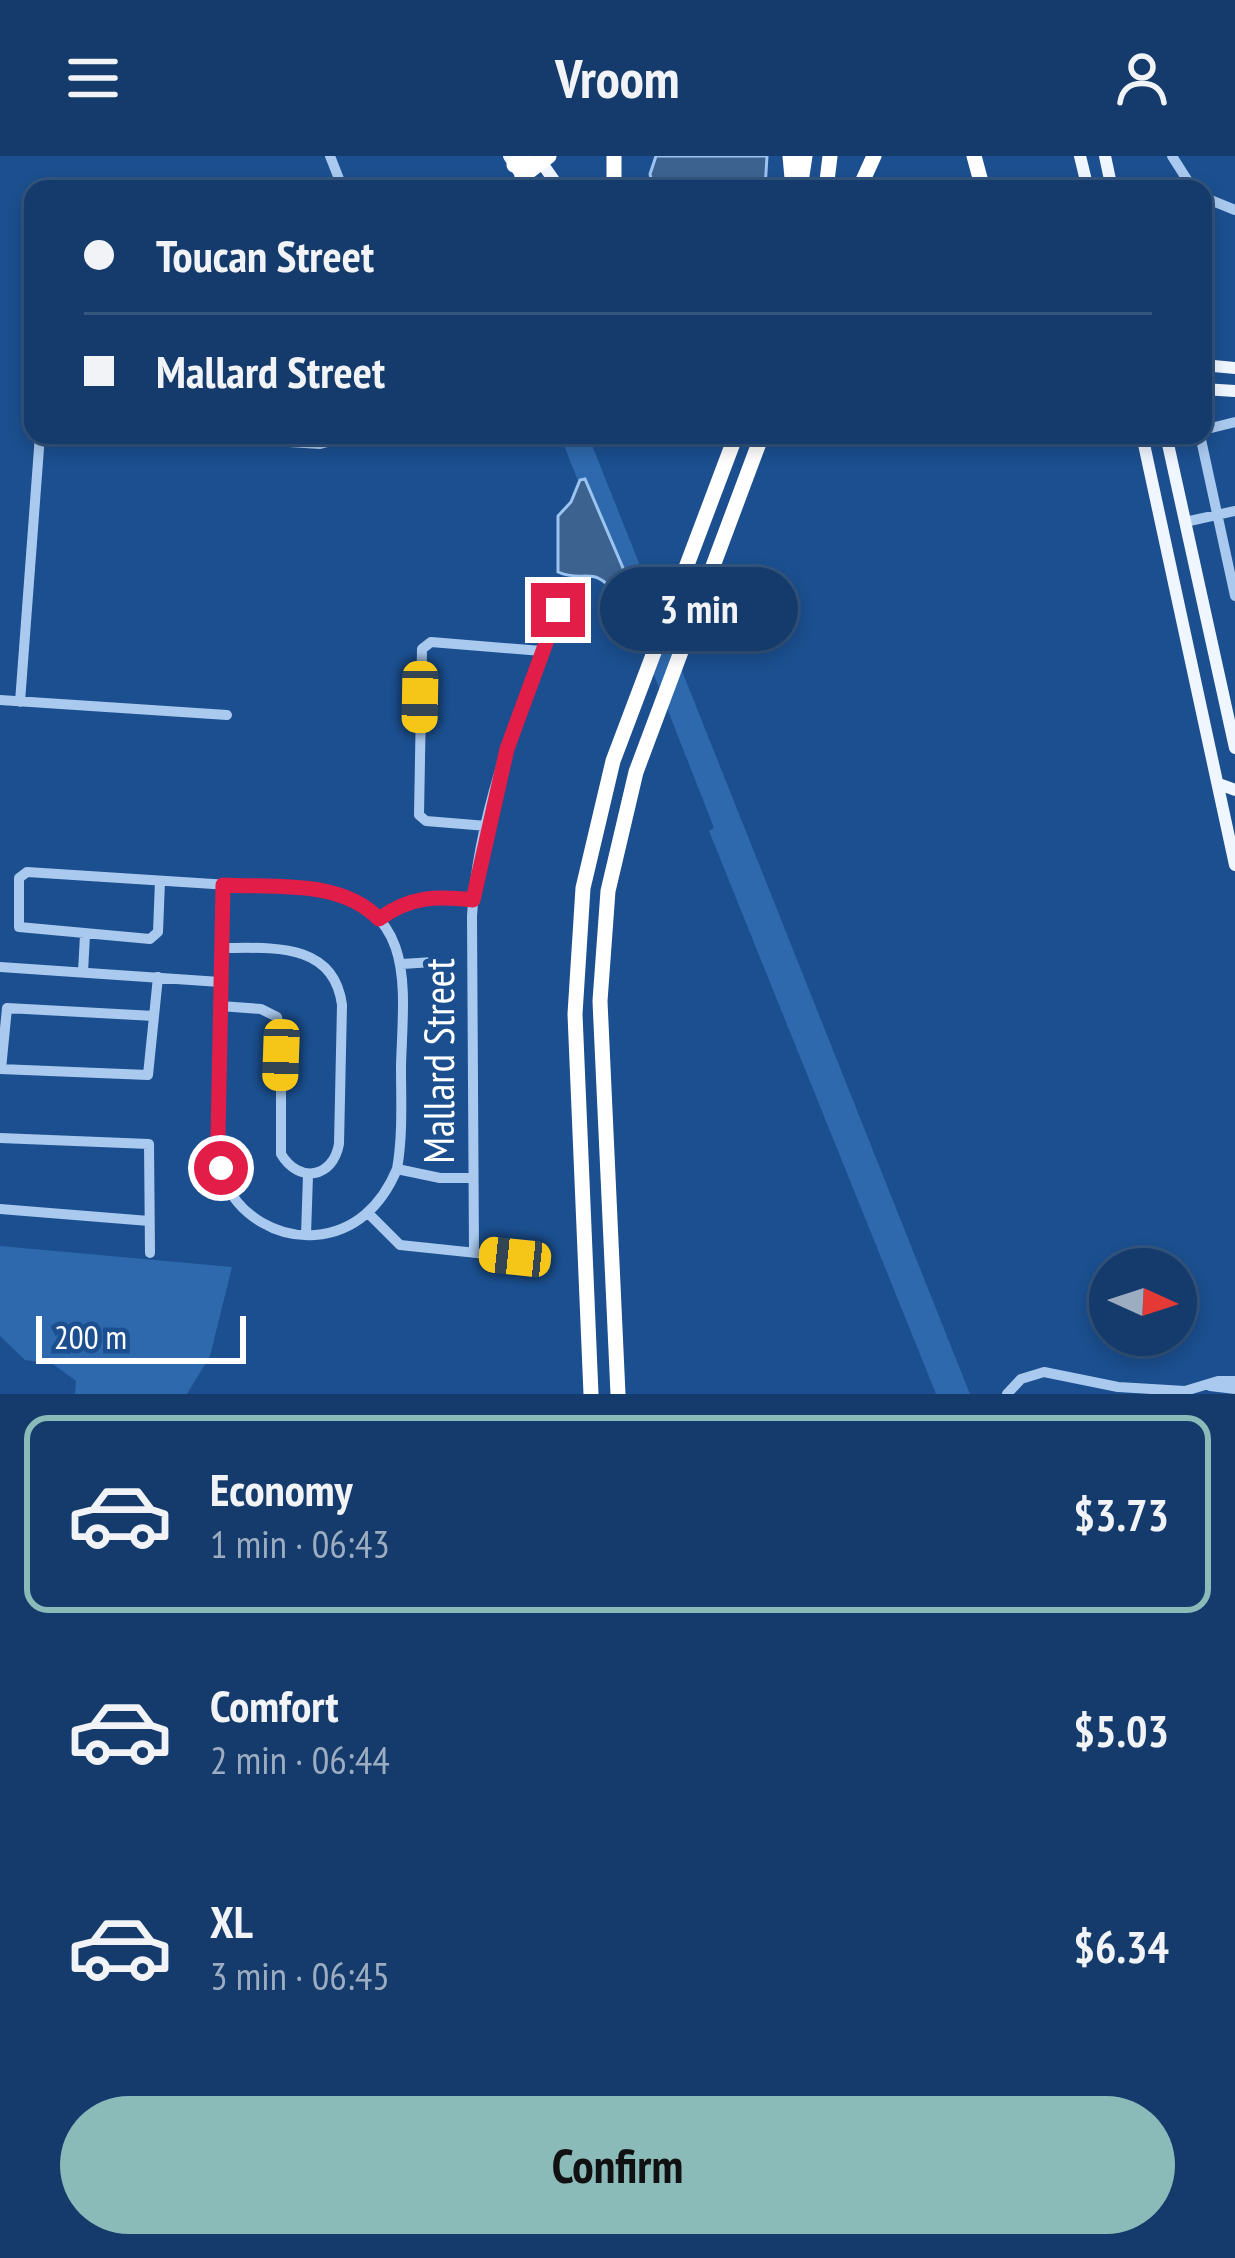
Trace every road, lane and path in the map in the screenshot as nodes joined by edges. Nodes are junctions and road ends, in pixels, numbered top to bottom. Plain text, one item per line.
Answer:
1 (39, 444) edge
2 (733, 444) edge
3 (759, 444) edge
4 (1144, 444) edge
5 (1168, 444) edge
6 (1203, 444) edge
7 (1235, 511) edge
8 (1159, 513) junction
9 (1217, 515) junction
10 (1185, 522) junction
11 (1173, 575) junction
12 (1198, 579) junction
13 (563, 595) dead end
14 (1235, 596) edge
15 (542, 651) junction
16 (0, 700) edge
17 (20, 702) junction
18 (1231, 714) edge
19 (227, 715) dead end
20 (1235, 748) edge
21 (1219, 784) junction
22 (1235, 790) edge
23 (487, 826) junction
24 (1235, 866) edge
25 (160, 881) junction
26 (223, 885) junction
27 (473, 900) junction
28 (379, 919) junction
29 (85, 935) junction
30 (221, 948) junction
31 (433, 962) dead end
32 (402, 964) junction
33 (0, 967) edge
34 (83, 972) junction
35 (158, 977) junction
36 (220, 982) junction
37 (220, 1006) junction
38 (154, 1016) junction
39 (0, 1069) edge
40 (0, 1138) edge
41 (397, 1169) junction
42 (308, 1175) junction
43 (472, 1178) junction
44 (0, 1209) edge
45 (368, 1214) junction
46 (149, 1221) junction
47 (306, 1235) junction
48 (150, 1253) dead end
49 (474, 1253) junction
50 (515, 1257) dead end
51 (1235, 1385) edge
52 (1210, 1390) edge
53 (591, 1394) edge
54 (619, 1394) edge
55 (1007, 1394) edge

1 - 17 street
2 - 53 highway
3 - 54 highway
4 - 8 main road
5 - 10 main road
6 - 9 street
7 - 9 street
8 - 10 main road
8 - 11 main road
9 - 10 street
9 - 14 street
10 - 12 main road
11 - 12 main road
11 - 21 main road
12 - 18 main road
13 - 15 street, Mallard Street
15 - 23 street, Mallard Street
15 - 23 street
16 - 17 street
17 - 19 street
18 - 20 main road
21 - 22 main road
21 - 24 main road
23 - 27 street, Mallard Street
25 - 26 street
25 - 29 street
25 - 29 street
26 - 28 street
26 - 30 street
27 - 28 street
27 - 43 street, Mallard Street
28 - 32 street
29 - 34 street
30 - 36 street
30 - 42 street
31 - 32 street
32 - 41 street
33 - 34 street
34 - 35 street
35 - 36 street
35 - 38 street
36 - 37 street
37 - 42 street
37 - 47 street
38 - 39 street
38 - 39 street
40 - 46 street
41 - 43 street
41 - 45 street
42 - 47 street
43 - 49 street, Mallard Street
44 - 46 street
45 - 47 street
45 - 49 street
46 - 48 street
49 - 50 street
51 - 52 street
52 - 55 street

